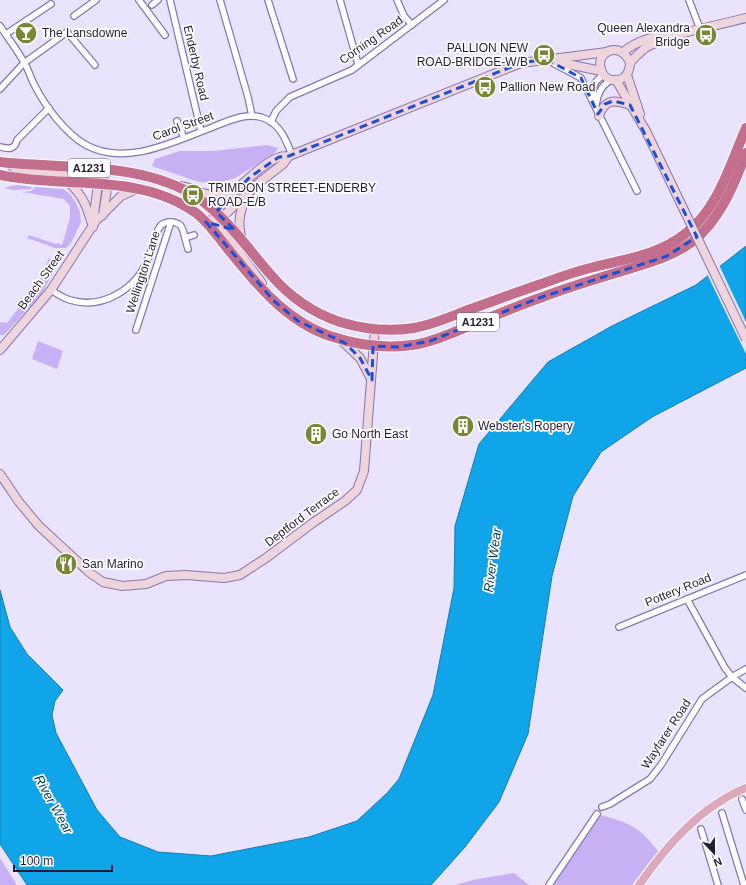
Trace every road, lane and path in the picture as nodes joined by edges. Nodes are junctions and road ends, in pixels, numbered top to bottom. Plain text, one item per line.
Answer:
1 (139, 0) edge
2 (158, 0) edge
3 (170, 0) edge
4 (220, 0) edge
5 (268, 0) edge
6 (340, 0) edge
7 (397, 0) edge
8 (444, 0) edge
9 (689, 0) edge
10 (91, 1) edge
11 (51, 4) dead end
12 (152, 4) dead end
13 (74, 16) dead end
14 (746, 18) edge
15 (412, 25) junction
16 (0, 26) edge
17 (700, 29) junction
18 (6, 34) junction
19 (165, 35) dead end
20 (675, 35) junction
21 (607, 52) junction
22 (623, 52) junction
23 (546, 59) junction
24 (24, 63) junction
25 (630, 63) junction
26 (358, 64) junction
27 (95, 65) dead end
28 (627, 74) junction
29 (608, 77) junction
30 (293, 79) dead end
31 (0, 89) edge
32 (630, 105) junction
33 (49, 108) junction
34 (597, 113) junction
35 (252, 116) junction
36 (177, 122) dead end
37 (271, 122) junction
38 (746, 128) edge
39 (201, 131) junction
40 (646, 131) junction
41 (184, 138) junction
42 (0, 147) edge
43 (746, 153) edge
44 (290, 155) junction
45 (3, 163) edge
46 (114, 171) junction
47 (0, 175) edge
48 (102, 182) junction
49 (69, 183) junction
50 (175, 186) junction
51 (140, 188) junction
52 (237, 189) junction
53 (636, 191) dead end
54 (245, 197) junction
55 (215, 219) junction
56 (97, 220) junction
57 (171, 222) junction
58 (194, 235) dead end
59 (185, 238) junction
60 (242, 240) junction
61 (188, 249) dead end
62 (51, 290) junction
63 (375, 329) junction
64 (136, 330) dead end
65 (340, 339) junction
66 (746, 339) edge
67 (373, 346) junction
68 (0, 350) edge
69 (372, 382) junction
70 (0, 474) edge
71 (746, 575) edge
72 (687, 599) junction
73 (619, 627) dead end
74 (746, 669) edge
75 (732, 677) junction
76 (746, 688) edge
77 (746, 788) edge
78 (742, 799) dead end
79 (602, 807) dead end
80 (746, 810) edge
81 (722, 813) dead end
82 (598, 814) dead end
83 (701, 829) dead end
84 (549, 885) edge
85 (639, 885) edge
86 (718, 885) edge
87 (744, 885) edge

1 - 19 street
2 - 12 street
3 - 39 street, Enderby Road
4 - 35 street
5 - 30 street
6 - 26 street
7 - 15 street
8 - 15 street, Corning Road
9 - 17 street
10 - 13 street
11 - 18 street
14 - 17 street
15 - 26 street, Corning Road
16 - 18 street, Carol Street
17 - 20 street
18 - 24 street, Carol Street
20 - 22 street
20 - 25 street
21 - 22 street
21 - 23 street
21 - 29 street
22 - 25 street
23 - 29 street
23 - 34 street
23 - 44 street
24 - 27 street
24 - 31 street
24 - 33 street, Carol Street
25 - 28 street
26 - 37 street, Corning Road
28 - 29 street
28 - 40 street
29 - 32 street
29 - 34 street
29 - 34 street
32 - 34 street
32 - 40 street
33 - 41 street, Carol Street
33 - 42 street
34 - 53 street
35 - 37 street, Carol Street
35 - 39 street, Carol Street
36 - 41 street
37 - 44 street
38 - 63 highway, A1231
39 - 41 street, Carol Street
40 - 66 street, bridge
43 - 67 highway, A1231
44 - 52 street
44 - 54 street
45 - 46 highway, A1231
45 - 48 street
46 - 48 street
46 - 50 highway, A1231
47 - 49 highway, A1231
48 - 49 highway, A1231
48 - 51 highway, A1231
48 - 56 street, Beach Street
49 - 56 street
50 - 52 street
50 - 55 highway, A1231
51 - 55 highway, A1231
51 - 56 street
52 - 55 street
54 - 55 street
54 - 60 street
55 - 60 highway, A1231
55 - 65 highway, A1231
56 - 62 street, Beach Street
57 - 59 street
57 - 62 street
57 - 64 street, Wellington Lane
58 - 59 street
59 - 61 street
60 - 63 highway, A1231
62 - 68 street, Beach Street
63 - 67 street, Deptford Terrace
65 - 67 highway, A1231
65 - 69 street
67 - 69 street, Deptford Terrace
69 - 70 street, Deptford Terrace
71 - 72 street, Pottery Road
72 - 73 street, Pottery Road
72 - 75 street
74 - 75 street, Wayfarer Road
75 - 76 street
75 - 79 street, Wayfarer Road
77 - 85 main road
78 - 80 street
81 - 87 street
82 - 84 street
83 - 86 street

